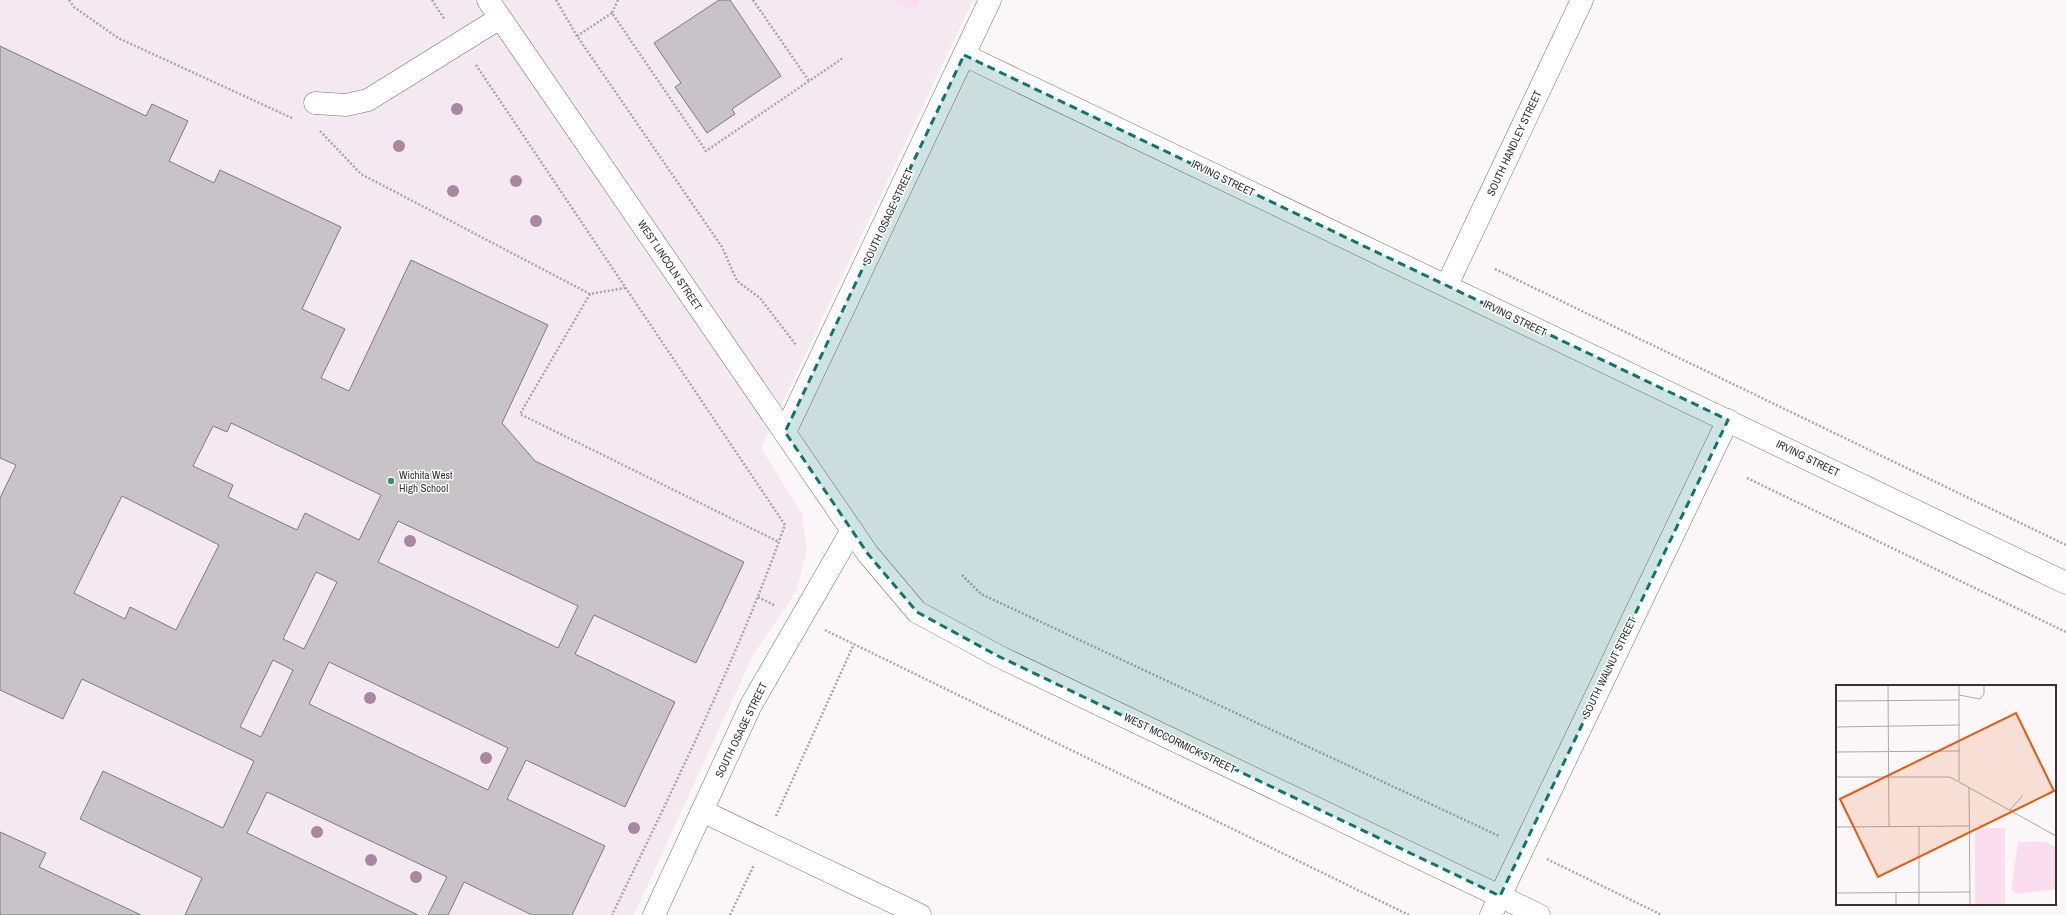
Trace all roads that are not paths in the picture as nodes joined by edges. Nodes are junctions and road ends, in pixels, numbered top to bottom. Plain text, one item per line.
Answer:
1 (488, 0) edge
2 (990, 0) edge
3 (1582, 0) edge
4 (500, 18) junction
5 (964, 55) junction
6 (315, 103) dead end
7 (1447, 285) junction
8 (1728, 420) junction
9 (785, 432) junction
10 (852, 530) junction
11 (2066, 583) edge
12 (702, 810) junction
13 (1496, 905) edge
14 (654, 915) edge
15 (920, 915) edge
16 (1539, 915) edge

1 - 4 street, WEST LINCOLN STREET
2 - 5 street, SOUTH OSAGE STREET
3 - 7 street, SOUTH HANDLEY STREET
4 - 6 street
4 - 9 street, WEST LINCOLN STREET
5 - 7 street, IRVING STREET
5 - 9 street, SOUTH OSAGE STREET
7 - 8 street, IRVING STREET
8 - 11 street, IRVING STREET
8 - 13 street, SOUTH WALNUT STREET
9 - 10 street, WEST LINCOLN STREET
10 - 12 street, SOUTH OSAGE STREET
10 - 13 street, WEST MCCORMICK STREET
12 - 14 street, SOUTH OSAGE STREET
12 - 15 street
13 - 16 street, WEST MCCORMICK STREET

